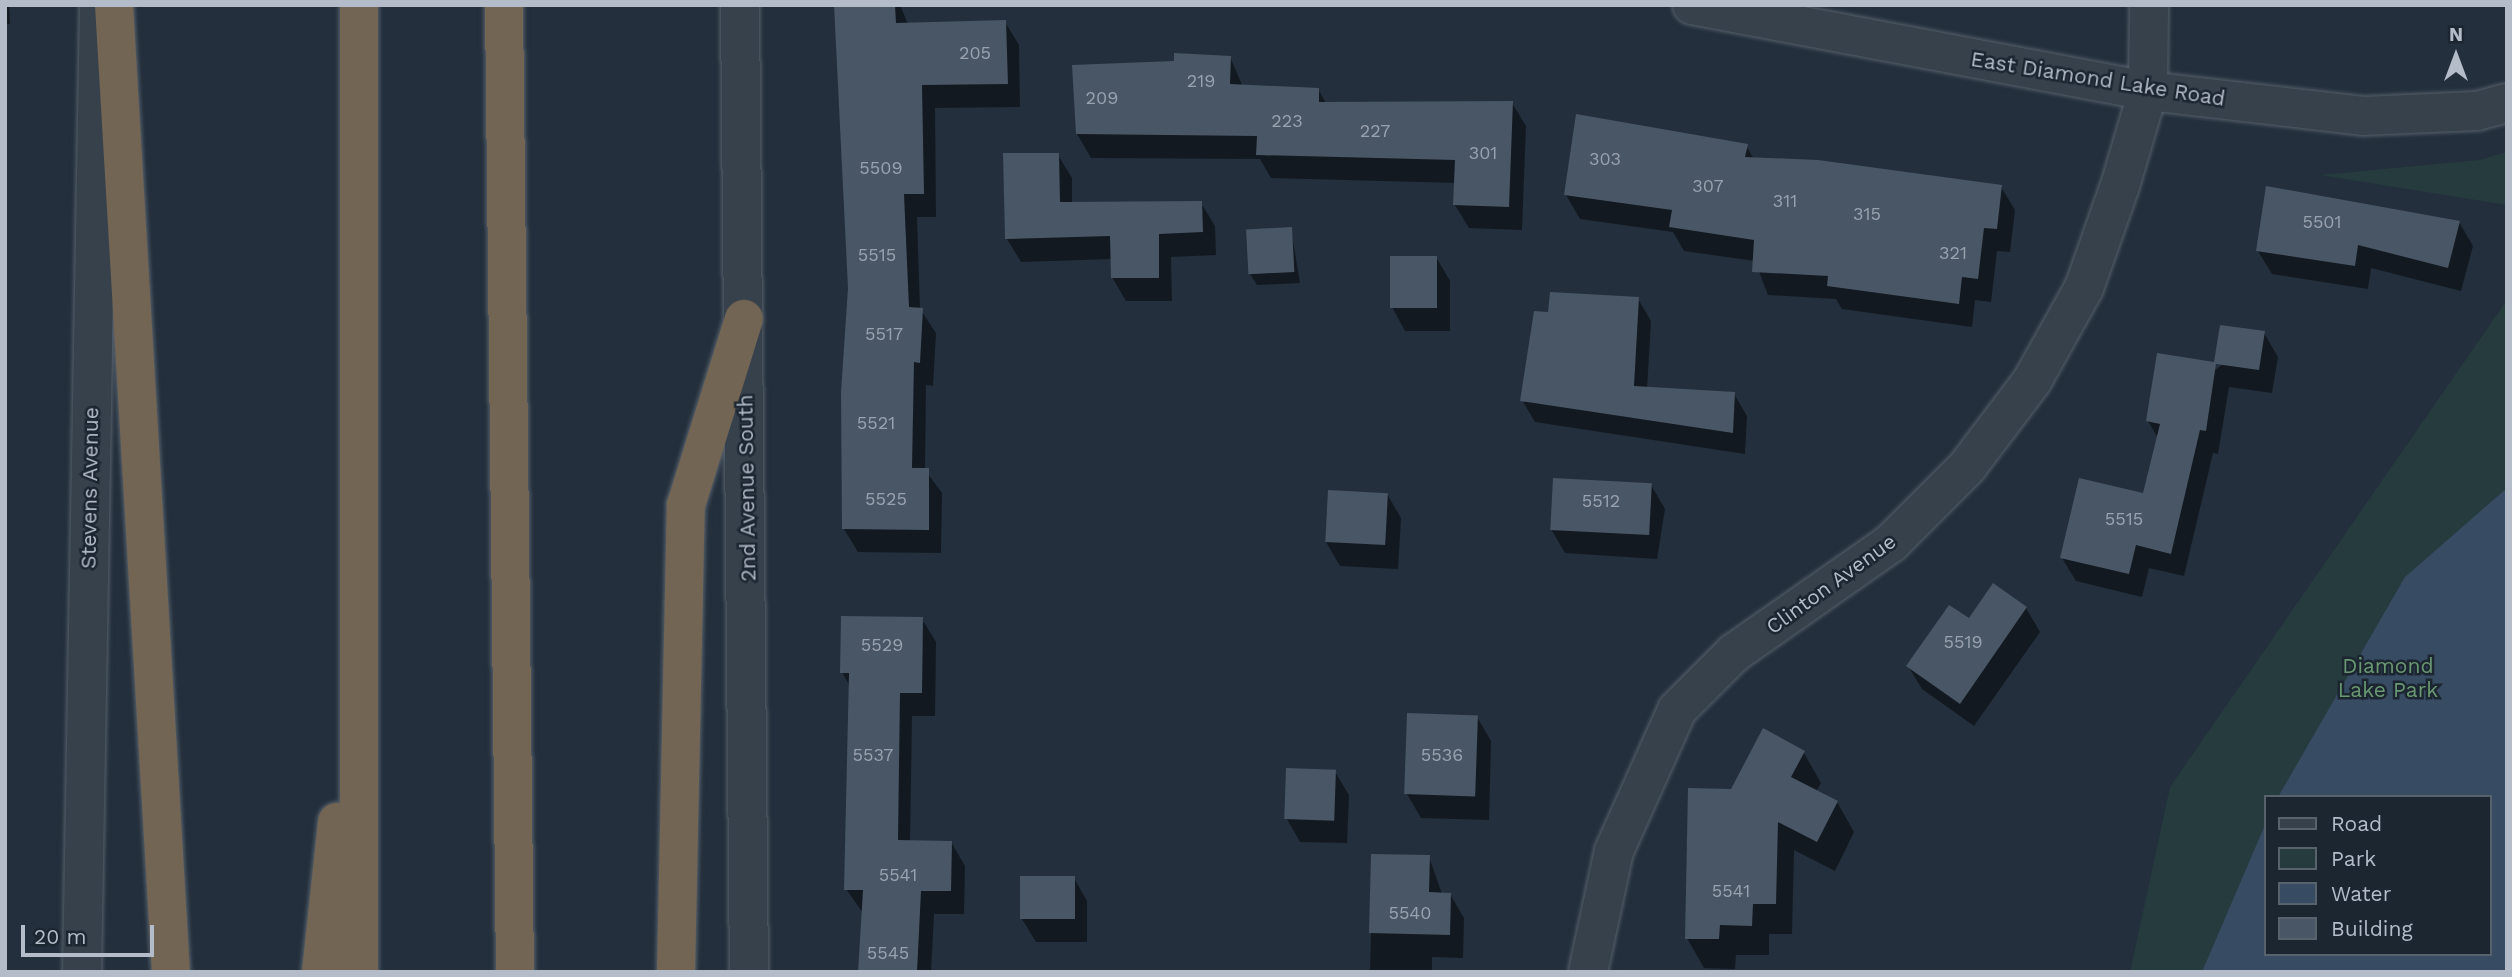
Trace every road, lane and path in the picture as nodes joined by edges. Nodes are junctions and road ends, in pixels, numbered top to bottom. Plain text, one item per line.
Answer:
1 (99, 5) edge
2 (114, 5) edge
3 (359, 5) edge
4 (504, 5) edge
5 (740, 5) edge
6 (1692, 5) edge
7 (2149, 5) edge
8 (2148, 91) junction
9 (2507, 103) edge
10 (744, 320) junction
11 (357, 635) junction
12 (82, 972) edge
13 (171, 972) edge
14 (321, 972) edge
15 (359, 972) edge
16 (514, 972) edge
17 (676, 972) edge
18 (749, 972) edge
19 (1588, 972) edge

1 - 12 street, Stevens Avenue
2 - 13 highway
3 - 11 highway
4 - 16 highway
5 - 10 street, 2nd Avenue South
6 - 8 street, East Diamond Lake Road
7 - 8 street, Clinton Avenue
8 - 9 street, East Diamond Lake Road
8 - 19 street, Clinton Avenue
10 - 17 highway
10 - 18 street, 2nd Avenue South
11 - 14 highway
11 - 15 highway

